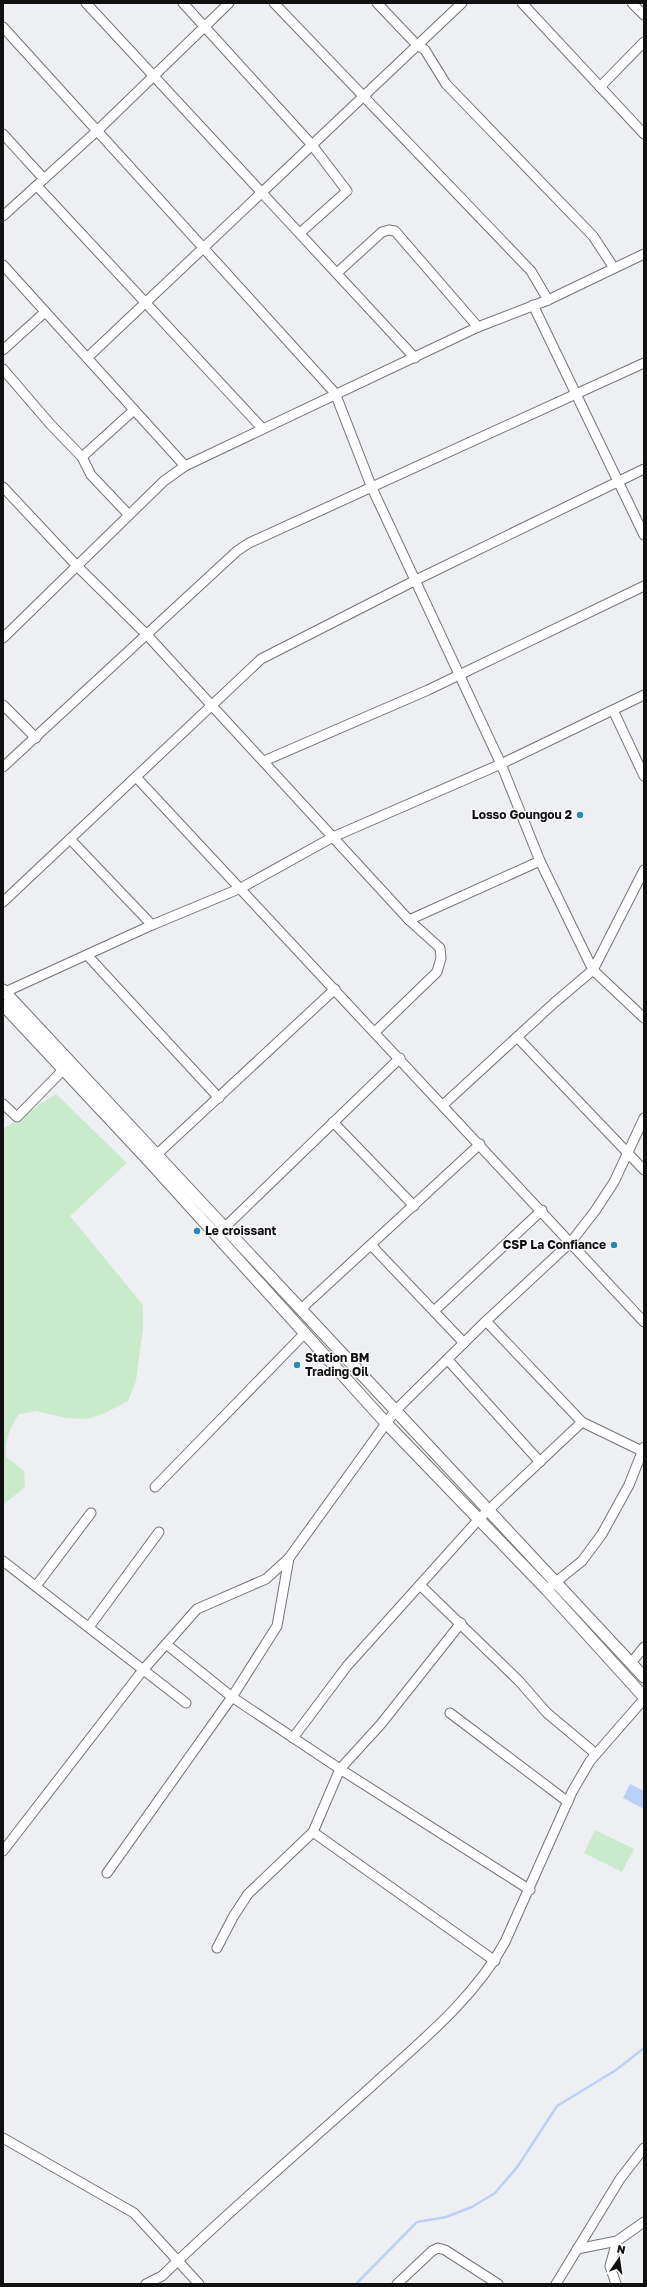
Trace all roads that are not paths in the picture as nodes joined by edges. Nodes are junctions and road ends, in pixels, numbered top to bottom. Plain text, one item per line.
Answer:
1 (86, 3) edge
2 (183, 3) edge
3 (229, 3) edge
4 (274, 3) edge
5 (377, 3) edge
6 (462, 3) edge
7 (522, 3) edge
8 (3, 27) edge
9 (205, 27) junction
10 (644, 42) edge
11 (416, 44) junction
12 (153, 77) junction
13 (600, 87) junction
14 (364, 96) junction
15 (98, 130) junction
16 (3, 134) edge
17 (644, 134) edge
18 (312, 146) junction
19 (40, 182) junction
20 (261, 191) junction
21 (3, 216) edge
22 (300, 233) junction
23 (203, 247) junction
24 (644, 254) edge
25 (3, 266) edge
26 (614, 268) junction
27 (338, 272) junction
28 (548, 300) junction
29 (145, 302) junction
30 (533, 305) junction
31 (45, 312) junction
32 (478, 327) junction
33 (3, 350) edge
34 (87, 358) junction
35 (415, 358) junction
36 (644, 363) edge
37 (3, 369) edge
38 (335, 393) junction
39 (576, 394) junction
40 (134, 410) junction
41 (262, 428) junction
42 (82, 457) junction
43 (185, 466) junction
44 (644, 469) edge
45 (618, 481) junction
46 (3, 487) edge
47 (372, 488) junction
48 (129, 515) junction
49 (644, 534) edge
50 (78, 567) junction
51 (414, 581) junction
52 (644, 586) edge
53 (147, 635) junction
54 (3, 636) edge
55 (458, 674) junction
56 (644, 695) edge
57 (3, 705) edge
58 (212, 706) junction
59 (613, 710) junction
60 (36, 738) junction
61 (264, 761) junction
62 (501, 764) junction
63 (3, 767) edge
64 (644, 776) edge
65 (136, 777) junction
66 (333, 837) junction
67 (70, 839) junction
68 (540, 861) junction
69 (644, 870) edge
70 (241, 888) junction
71 (3, 902) edge
72 (409, 920) junction
73 (152, 925) junction
74 (87, 955) junction
75 (593, 970) junction
76 (334, 989) junction
77 (4, 992) edge
78 (3, 1005) edge
79 (644, 1018) edge
80 (375, 1032) junction
81 (517, 1037) junction
82 (400, 1058) junction
83 (63, 1070) junction
84 (219, 1098) junction
85 (3, 1104) edge
86 (443, 1105) junction
87 (644, 1118) edge
88 (333, 1122) junction
89 (480, 1144) junction
90 (627, 1151) junction
91 (153, 1158) junction
92 (644, 1170) edge
93 (414, 1206) junction
94 (542, 1210) junction
95 (225, 1228) junction
96 (215, 1235) junction
97 (571, 1242) junction
98 (371, 1245) junction
99 (301, 1309) junction
100 (434, 1311) junction
101 (486, 1321) junction
102 (644, 1322) edge
103 (305, 1333) junction
104 (464, 1343) junction
105 (448, 1360) junction
106 (395, 1411) junction
107 (386, 1422) junction
108 (582, 1422) junction
109 (644, 1450) edge
110 (540, 1462) junction
111 (155, 1487) dead end
112 (488, 1511) junction
113 (91, 1513) dead end
114 (479, 1519) junction
115 (159, 1532) dead end
116 (289, 1558) junction
117 (3, 1561) edge
118 (556, 1582) junction
119 (420, 1585) junction
120 (36, 1586) junction
121 (547, 1590) junction
122 (461, 1623) junction
123 (89, 1627) junction
124 (166, 1644) junction
125 (644, 1647) edge
126 (630, 1663) junction
127 (144, 1670) junction
128 (644, 1677) edge
129 (232, 1697) junction
130 (644, 1698) edge
131 (186, 1703) dead end
132 (450, 1713) dead end
133 (294, 1738) junction
134 (596, 1754) junction
135 (340, 1769) junction
136 (568, 1802) junction
137 (313, 1832) junction
138 (3, 1851) edge
139 (107, 1873) dead end
140 (530, 1890) junction
141 (217, 1948) dead end
142 (495, 1961) junction
143 (3, 2138) edge
144 (644, 2148) edge
145 (644, 2222) edge
146 (617, 2241) junction
147 (577, 2249) junction
148 (178, 2261) junction
149 (146, 2284) edge
150 (199, 2284) edge
151 (397, 2284) edge
152 (498, 2284) edge
153 (556, 2284) edge
154 (616, 2284) edge

1 - 12 street
2 - 9 street
3 - 9 street
4 - 14 street
5 - 11 street
6 - 11 street
7 - 13 street
8 - 15 street
9 - 12 street
9 - 18 street
10 - 13 street
11 - 14 street
11 - 26 street
12 - 15 street
12 - 20 street
13 - 17 street
14 - 18 street
14 - 28 street
15 - 19 street
15 - 23 street
16 - 19 street
18 - 20 street
18 - 22 street
19 - 21 street
19 - 29 street
20 - 22 street
20 - 23 street
22 - 27 street
23 - 29 street
23 - 38 street
24 - 26 street
25 - 31 street
26 - 28 street
27 - 32 street
27 - 35 street
28 - 30 street
29 - 34 street
29 - 41 street
30 - 32 street
30 - 39 street
31 - 33 street
31 - 34 street
32 - 35 street
34 - 40 street
35 - 38 street
36 - 39 street
37 - 42 street
38 - 41 street
38 - 47 street
39 - 45 street
39 - 47 street
40 - 42 street
40 - 43 street
41 - 43 street
42 - 48 street
43 - 48 street
44 - 45 street
45 - 49 street
45 - 51 street
46 - 50 street
47 - 51 street
47 - 53 street
48 - 50 street
50 - 53 street
50 - 54 street
51 - 55 street
51 - 58 street
52 - 55 street
53 - 58 street
53 - 60 street
55 - 61 street
55 - 62 street
56 - 59 street
57 - 60 street
58 - 61 street
58 - 65 street
59 - 62 street
59 - 64 street
60 - 63 street
61 - 66 street
62 - 66 street
62 - 68 street
65 - 67 street
65 - 70 street
66 - 70 street
66 - 72 street
67 - 71 street
67 - 73 street
68 - 72 street
68 - 75 street
69 - 75 street
70 - 73 street
70 - 76 street
72 - 80 street
73 - 74 street
74 - 77 street
74 - 84 street
75 - 79 street
75 - 81 street
76 - 80 street
76 - 84 street
77 - 91 main road
78 - 83 main road
80 - 82 street
81 - 86 street
81 - 90 street
82 - 86 street
82 - 88 street
83 - 85 street
83 - 91 main road
84 - 91 street
86 - 89 street
87 - 90 street
88 - 93 street
88 - 95 street
89 - 93 street
89 - 94 street
90 - 92 street
90 - 97 street
91 - 95 main road
91 - 96 main road
93 - 98 street
94 - 97 street
94 - 100 street
95 - 96 street
95 - 99 main road
96 - 103 main road
97 - 101 street
97 - 102 street
98 - 99 street
98 - 100 street
99 - 106 main road
100 - 104 street
101 - 104 street
101 - 108 street
103 - 107 main road
103 - 111 street
104 - 105 street
105 - 106 street
105 - 110 street
106 - 107 street
106 - 112 main road
107 - 114 main road
107 - 116 street
108 - 109 street
108 - 110 street
109 - 118 street
110 - 112 street
112 - 114 street
112 - 118 main road
113 - 120 street
114 - 119 street
114 - 121 main road
115 - 123 street
116 - 124 street
116 - 129 street
117 - 120 street
118 - 121 street
118 - 126 main road
119 - 122 street
119 - 133 street
120 - 123 street
121 - 130 main road
122 - 134 street
122 - 135 street
123 - 127 street
124 - 127 street
124 - 129 street
125 - 126 street
126 - 128 main road
127 - 131 street
127 - 138 street
129 - 133 street
129 - 139 street
130 - 134 street
132 - 136 street
133 - 135 street
134 - 136 street
135 - 137 street
135 - 140 street
136 - 140 street
137 - 141 street
137 - 142 street
140 - 142 street
142 - 148 street
143 - 148 street
144 - 147 street
145 - 146 street
146 - 147 street
146 - 154 street
147 - 153 street
148 - 149 street
148 - 150 street
151 - 152 street

